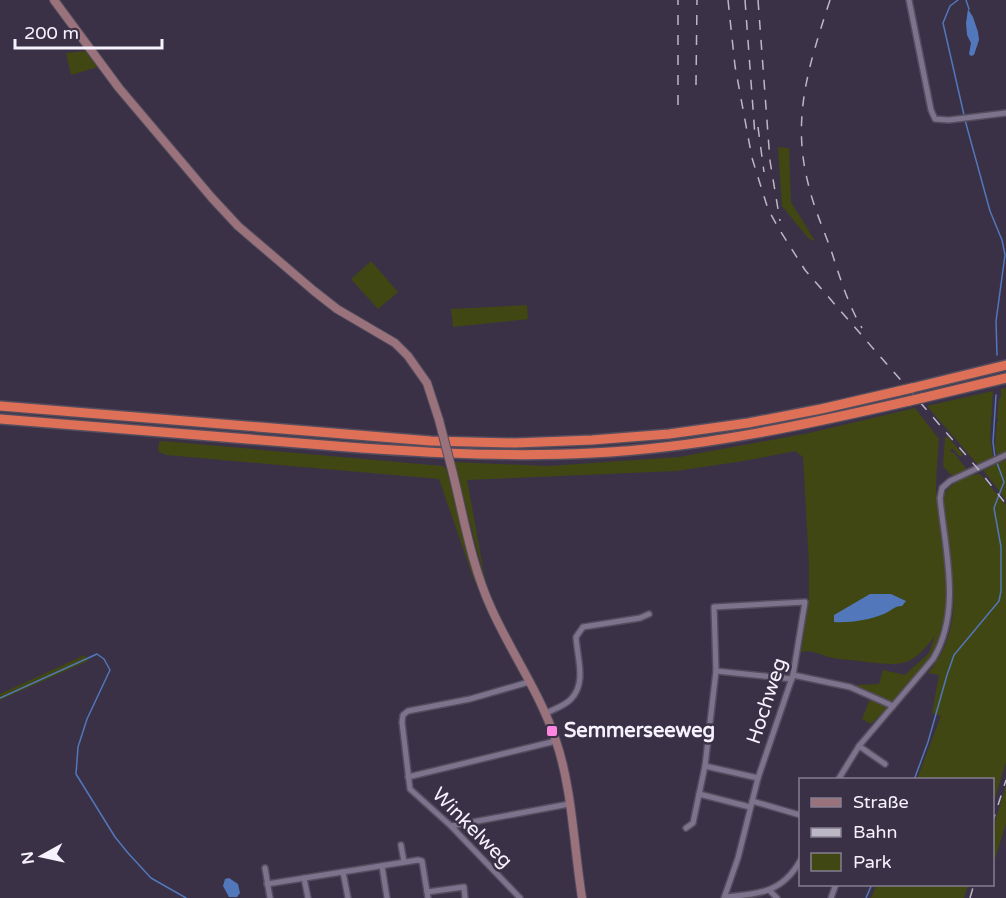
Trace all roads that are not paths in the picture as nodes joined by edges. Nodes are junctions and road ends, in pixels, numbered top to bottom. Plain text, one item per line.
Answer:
1 (54, 0) edge
2 (909, 0) edge
3 (1006, 113) edge
4 (1006, 365) edge
5 (1006, 378) edge
6 (0, 406) edge
7 (0, 419) edge
8 (1004, 456) edge
9 (649, 614) dead end
10 (716, 671) junction
11 (793, 677) junction
12 (529, 682) junction
13 (893, 706) junction
14 (545, 714) junction
15 (556, 741) junction
16 (859, 746) junction
17 (885, 764) dead end
18 (705, 766) junction
19 (408, 777) junction
20 (758, 778) junction
21 (839, 778) edge
22 (699, 795) junction
23 (569, 804) junction
24 (751, 804) junction
25 (799, 815) edge
26 (451, 826) junction
27 (686, 828) dead end
28 (401, 845) dead end
29 (404, 862) junction
30 (799, 863) edge
31 (382, 866) junction
32 (265, 868) dead end
33 (343, 872) junction
34 (304, 878) junction
35 (267, 884) junction
36 (770, 891) junction
37 (427, 895) edge
38 (270, 898) edge
39 (308, 898) edge
40 (348, 898) edge
41 (387, 898) edge
42 (465, 898) edge
43 (520, 898) edge
44 (582, 898) edge
45 (724, 898) edge
46 (777, 898) edge

1 - 12 street, bridge
2 - 3 street
4 - 6 highway, bridge
5 - 7 highway, bridge
8 - 13 street
9 - 14 street
10 - 11 street
10 - 11 street, Hochweg
10 - 18 street
11 - 13 street
11 - 20 street, Hochweg
12 - 14 street
12 - 19 street
13 - 16 street
14 - 15 street
15 - 19 street
15 - 23 street
16 - 17 street
16 - 21 street
18 - 20 street
18 - 22 street
19 - 26 street, Winkelweg
20 - 24 street, Hochweg
22 - 24 street
22 - 27 street
23 - 26 street
23 - 44 street
24 - 25 street
24 - 45 street, Hochweg
26 - 43 street, Winkelweg
28 - 29 street
29 - 31 street
29 - 37 street
30 - 36 street
31 - 33 street
31 - 41 street
32 - 35 street
33 - 34 street
33 - 40 street
34 - 35 street
34 - 39 street
35 - 38 street
36 - 45 street
36 - 46 street
37 - 42 street

